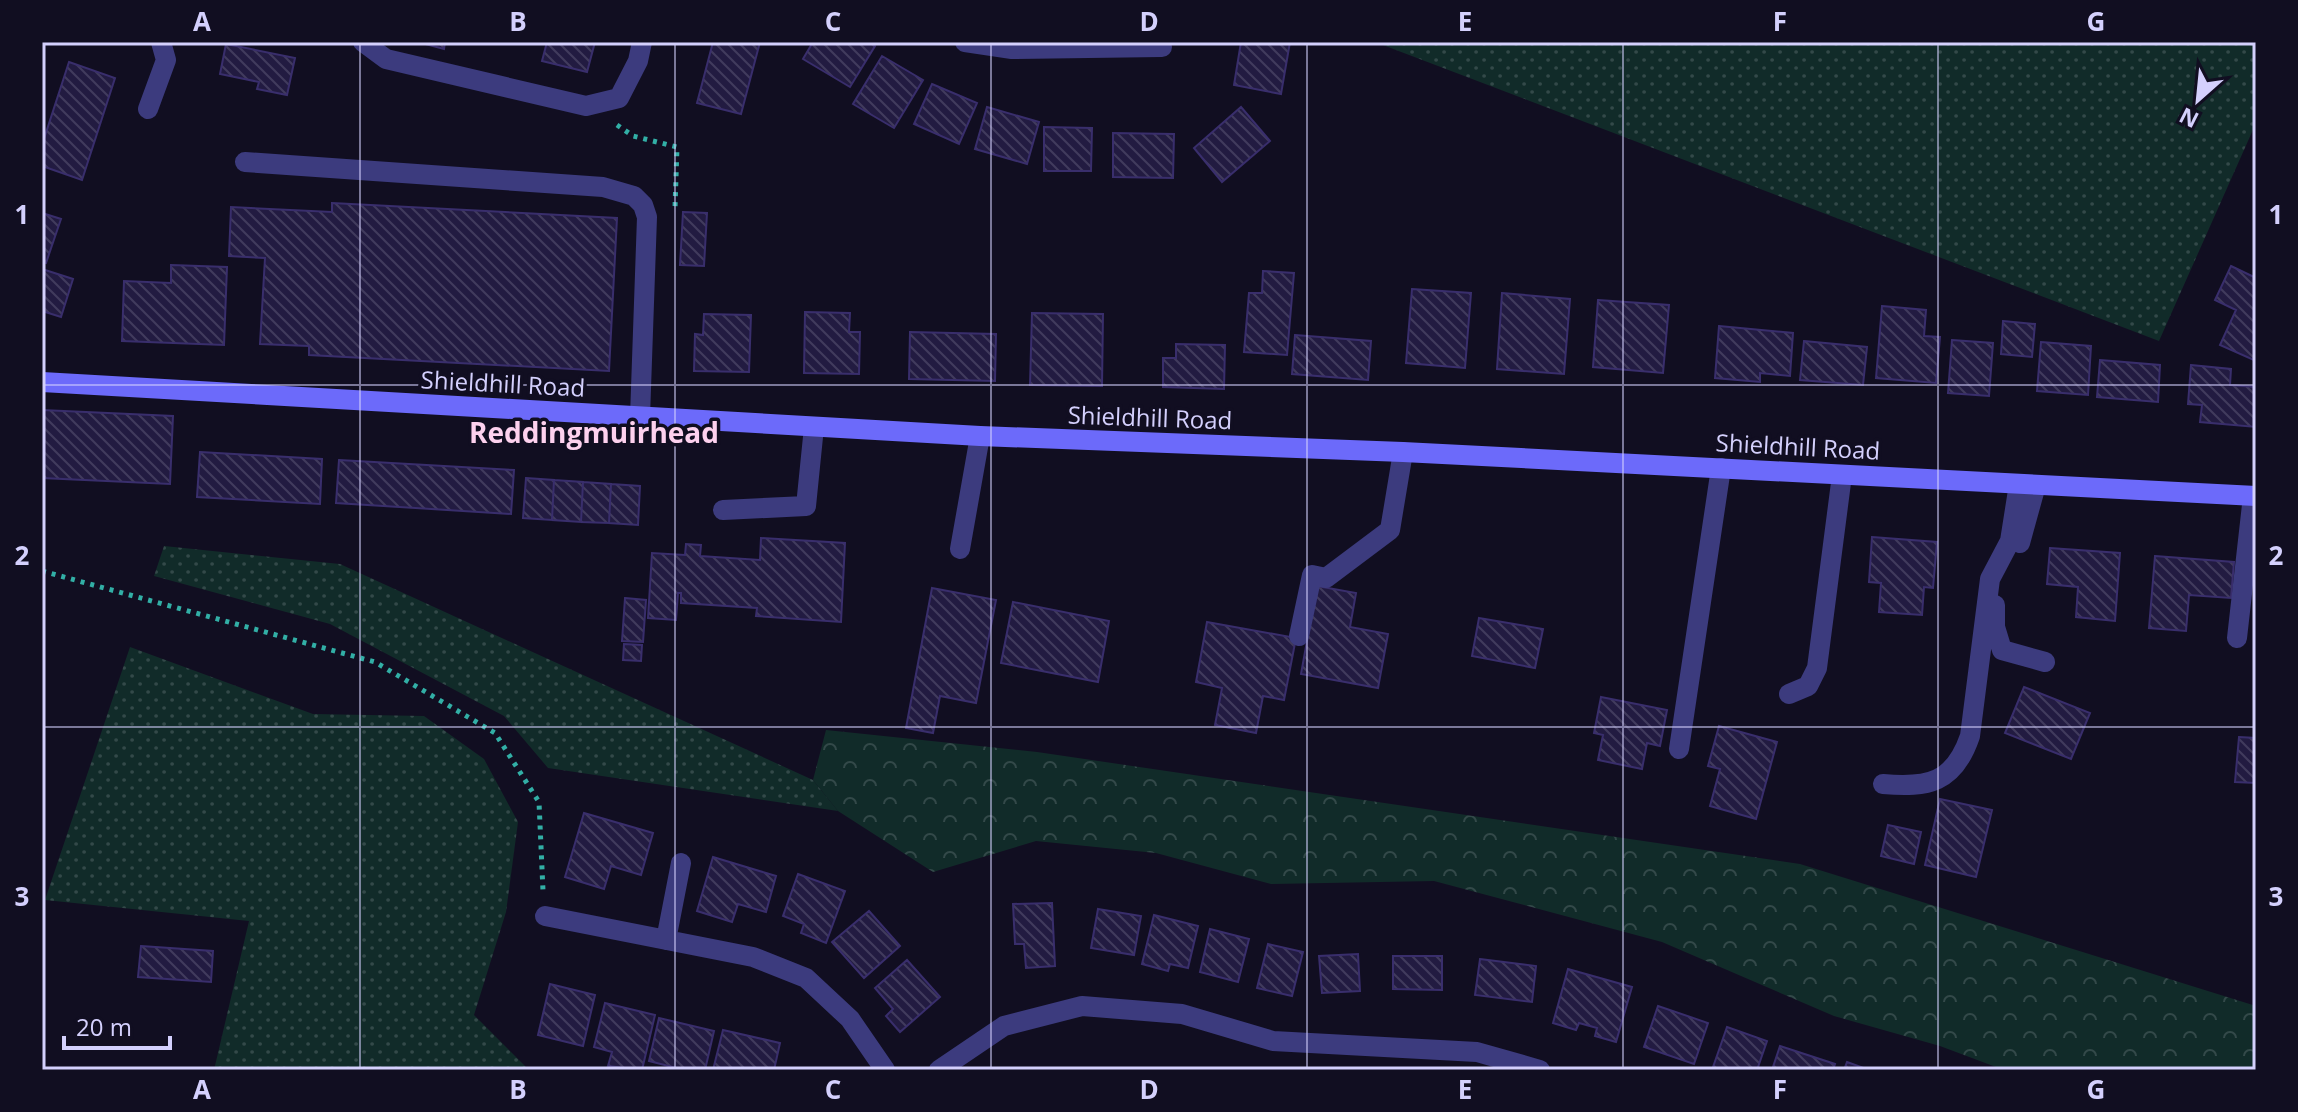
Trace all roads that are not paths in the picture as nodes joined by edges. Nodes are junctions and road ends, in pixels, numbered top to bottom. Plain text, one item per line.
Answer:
1 (161, 42) edge
2 (363, 42) edge
3 (642, 42) edge
4 (965, 42) edge
5 (1162, 47) dead end
6 (148, 109) dead end
7 (245, 162) dead end
8 (42, 382) edge
9 (640, 417) junction
10 (814, 427) junction
11 (980, 436) junction
12 (1403, 452) junction
13 (1721, 468) junction
14 (1842, 475) junction
15 (2027, 484) junction
16 (2255, 496) edge
17 (723, 510) dead end
18 (960, 549) dead end
19 (1299, 636) dead end
20 (2237, 638) dead end
21 (2045, 662) dead end
22 (1789, 694) dead end
23 (1679, 749) dead end
24 (1883, 784) dead end
25 (681, 863) dead end
26 (545, 916) road end
27 (666, 940) junction
28 (885, 1070) edge
29 (939, 1070) edge
30 (1540, 1070) edge

1 - 6 street
2 - 3 street
4 - 5 street
7 - 9 street
8 - 9 main road, Shieldhill Road
9 - 10 main road, Shieldhill Road
10 - 11 main road, Shieldhill Road
10 - 17 street
11 - 12 main road, Shieldhill Road
11 - 18 street
12 - 13 main road, Shieldhill Road
12 - 19 street
13 - 14 main road, Shieldhill Road
13 - 23 street
14 - 15 main road, Shieldhill Road
14 - 22 street
15 - 16 main road, Shieldhill Road
15 - 21 street
15 - 24 street
16 - 20 street
25 - 27 street
26 - 27 street
27 - 28 street
29 - 30 street

